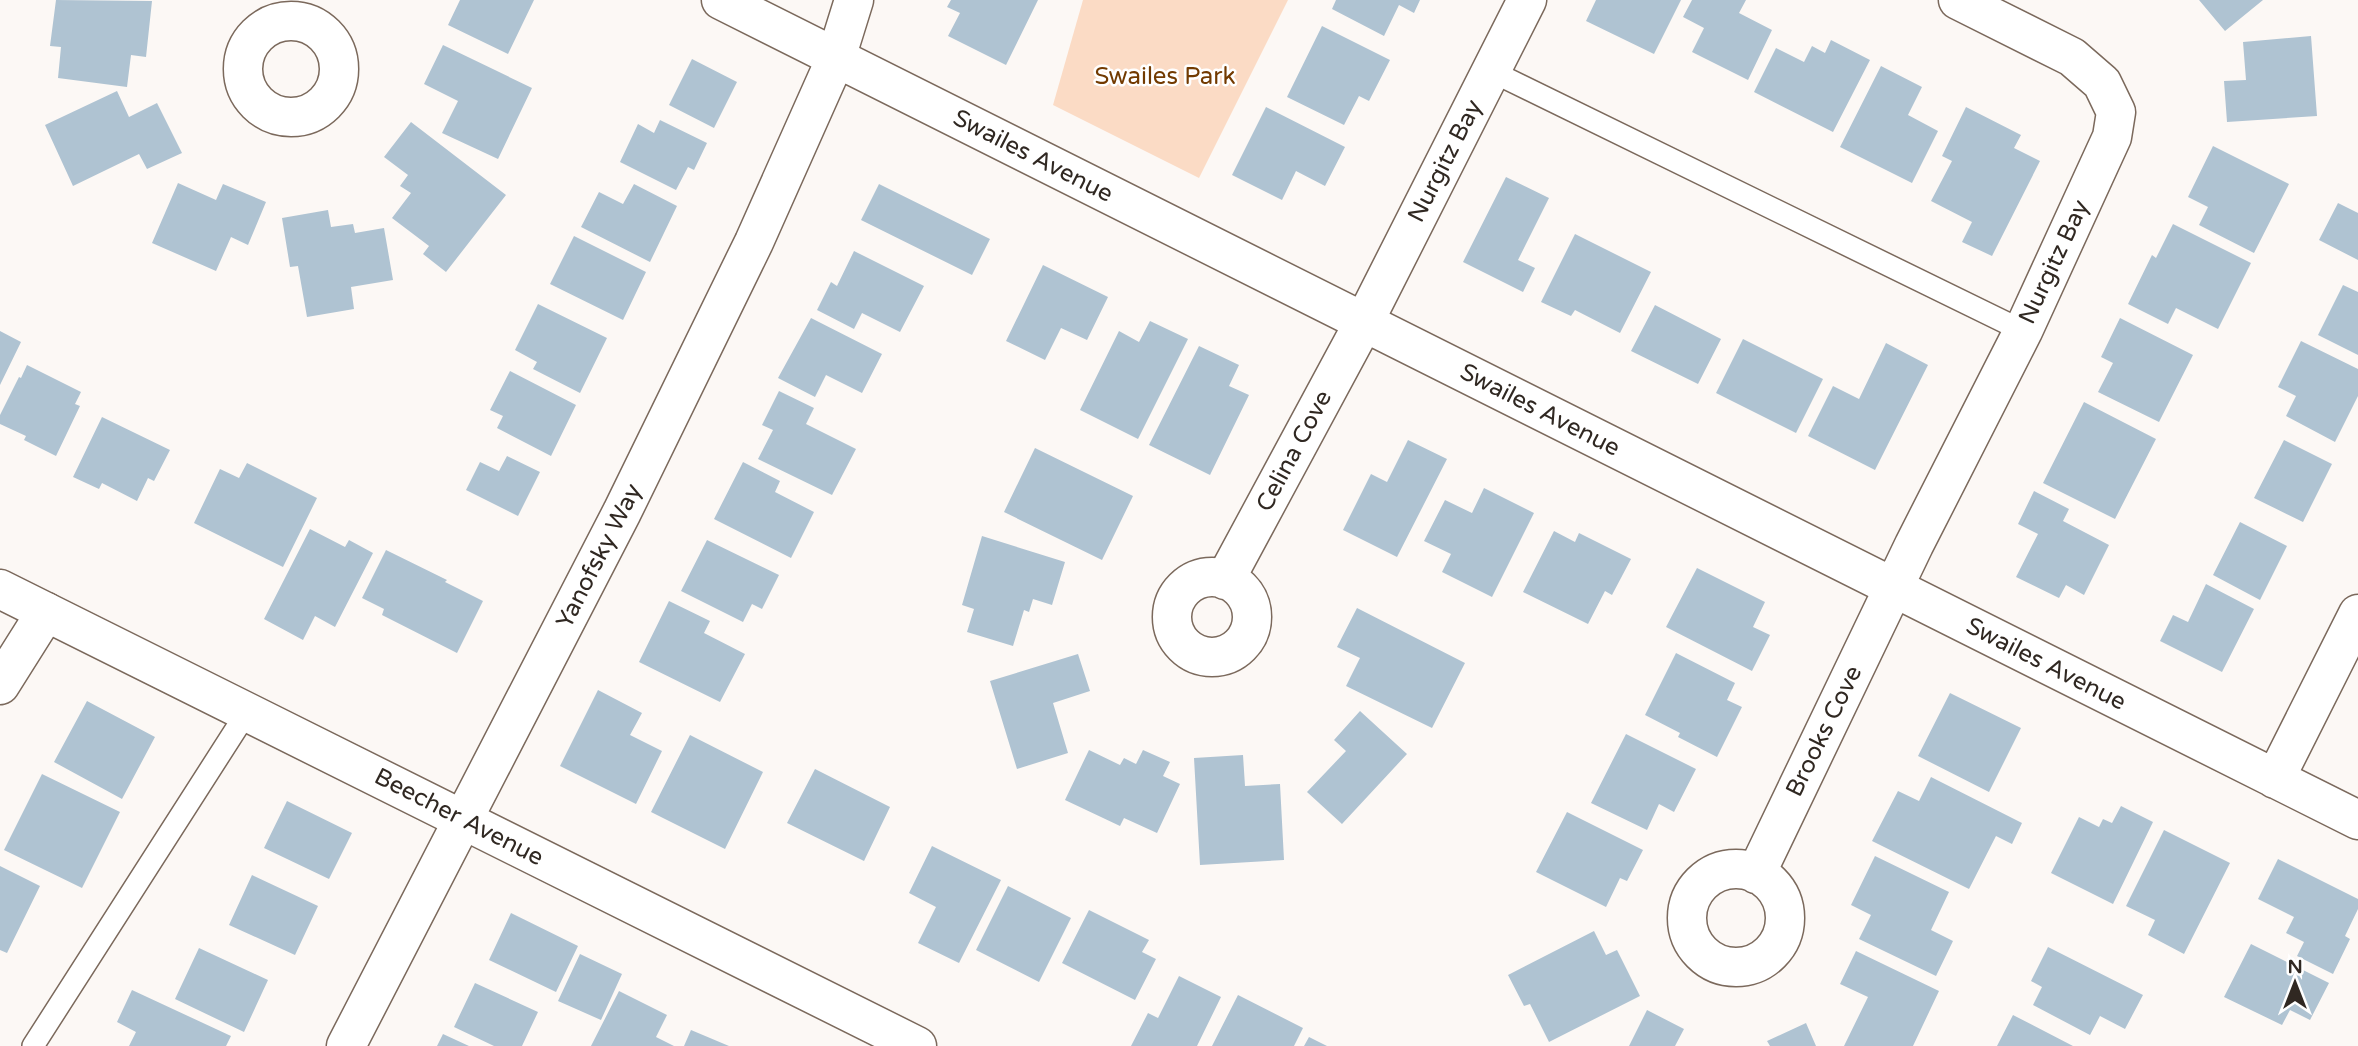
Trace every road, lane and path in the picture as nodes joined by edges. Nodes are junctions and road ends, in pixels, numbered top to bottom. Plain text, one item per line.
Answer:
1 (721, 0) edge
2 (854, 0) edge
3 (1527, 0) edge
4 (1958, 0) edge
5 (836, 58) junction
6 (1491, 71) junction
7 (1364, 322) junction
8 (2023, 331) junction
9 (1225, 580) dead end
10 (1894, 587) junction
11 (0, 589) edge
12 (46, 612) junction
13 (2358, 614) edge
14 (0, 685) edge
15 (247, 712) junction
16 (2276, 779) junction
17 (464, 820) junction
18 (2358, 820) edge
19 (1756, 874) dead end
20 (33, 1046) edge
21 (346, 1046) edge
22 (917, 1046) edge

1 - 5 street, Swailes Avenue
2 - 5 street, Yanofsky Way
3 - 6 street, Nurgitz Bay
4 - 8 street, Nurgitz Bay
5 - 7 street, Swailes Avenue
5 - 17 street, Yanofsky Way
6 - 7 street, Nurgitz Bay
6 - 8 lane
7 - 9 street, Celina Cove
7 - 10 street, Swailes Avenue
8 - 10 street, Nurgitz Bay
10 - 16 street, Swailes Avenue
10 - 19 street, Brooks Cove
11 - 12 street, Beecher Avenue
12 - 14 street
12 - 15 street, Beecher Avenue
13 - 16 street
15 - 17 street, Beecher Avenue
15 - 20 lane
16 - 18 street, Swailes Avenue
17 - 21 street, Yanofsky Way
17 - 22 street, Beecher Avenue

